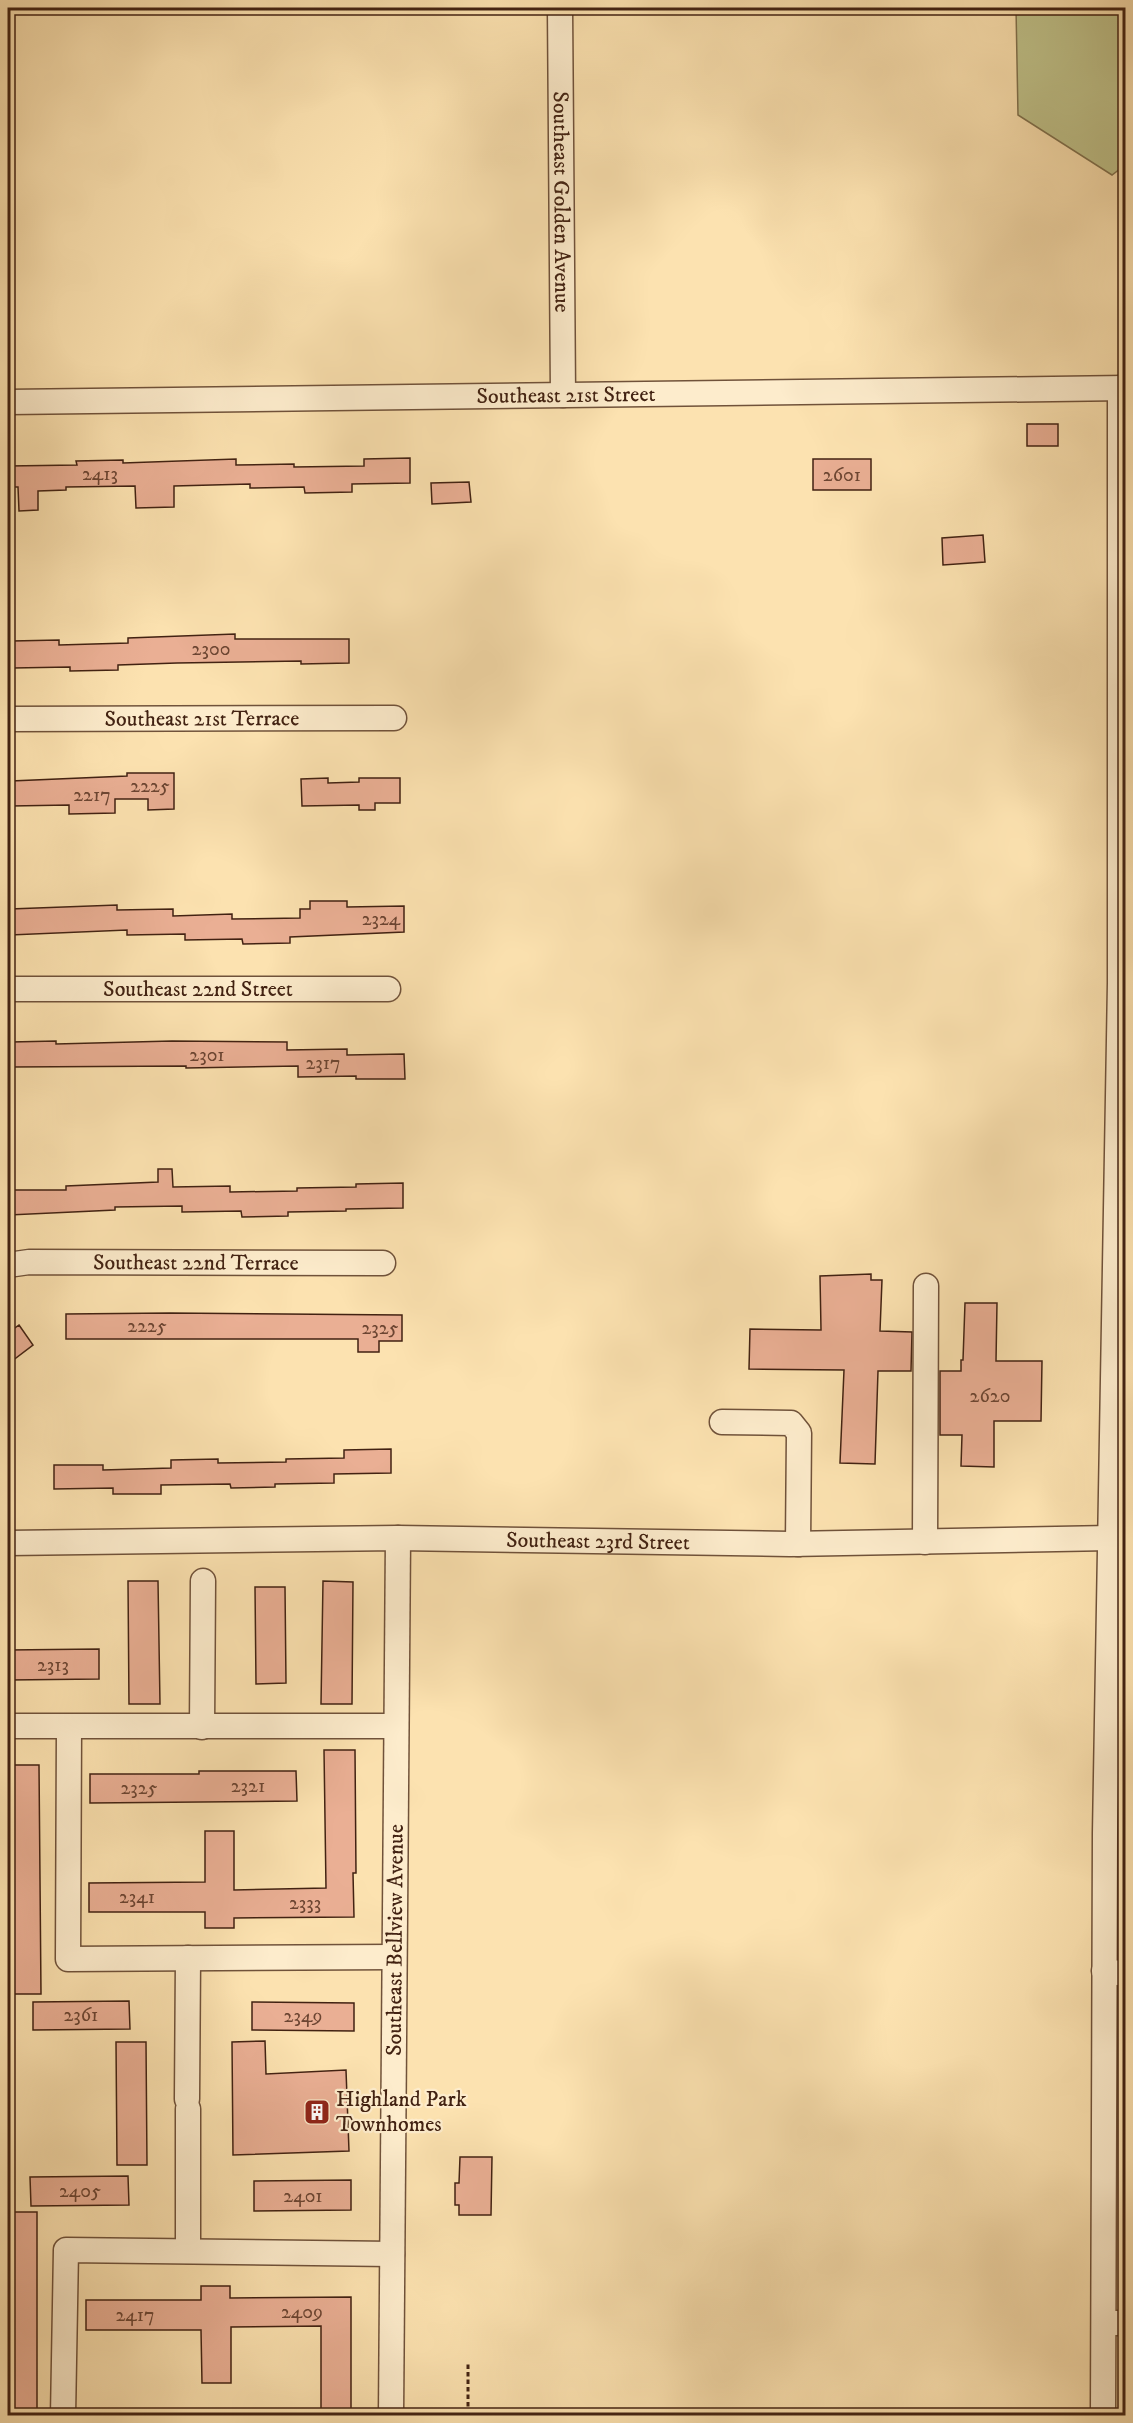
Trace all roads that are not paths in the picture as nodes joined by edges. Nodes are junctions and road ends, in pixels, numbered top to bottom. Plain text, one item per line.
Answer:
1 (560, 8) edge
2 (1123, 388) edge
3 (563, 395) junction
4 (8, 402) edge
5 (394, 718) dead end
6 (8, 719) edge
7 (388, 989) dead end
8 (8, 990) edge
9 (383, 1263) dead end
10 (8, 1265) edge
11 (926, 1286) dead end
12 (722, 1422) dead end
13 (398, 1538) junction
14 (1110, 1538) junction
15 (925, 1542) junction
16 (8, 1543) edge
17 (798, 1544) junction
18 (203, 1581) dead end
19 (8, 1726) edge
20 (396, 1726) junction
21 (69, 1727) junction
22 (202, 1727) junction
23 (393, 1957) junction
24 (188, 1958) junction
25 (1115, 1973) edge
26 (1114, 2052) edge
27 (1114, 2213) edge
28 (188, 2251) junction
29 (392, 2254) junction
30 (1114, 2323) edge
31 (398, 2414) edge
32 (63, 2415) edge
33 (1102, 2415) edge

1 - 3 street, Southeast Golden Avenue
2 - 3 street, Southeast 21st Street
2 - 14 street
3 - 4 street, Southeast 21st Street
5 - 6 street, Southeast 21st Terrace
7 - 8 street, Southeast 22nd Street
9 - 10 street, Southeast 22nd Terrace
11 - 15 street
12 - 17 street
13 - 16 street, Southeast 23rd Street
13 - 17 street, Southeast 23rd Street
13 - 20 street, Southeast Bellview Avenue
14 - 15 street, Southeast 23rd Street
14 - 25 street
15 - 17 street, Southeast 23rd Street
18 - 22 street
19 - 21 street
20 - 22 street
20 - 23 street, Southeast Bellview Avenue
21 - 22 street
21 - 24 street
23 - 24 street
23 - 29 street, Southeast Bellview Avenue
24 - 28 street
25 - 26 street
26 - 27 street
27 - 30 street
28 - 29 street
28 - 32 street
29 - 31 street, Southeast Bellview Avenue
30 - 33 street

